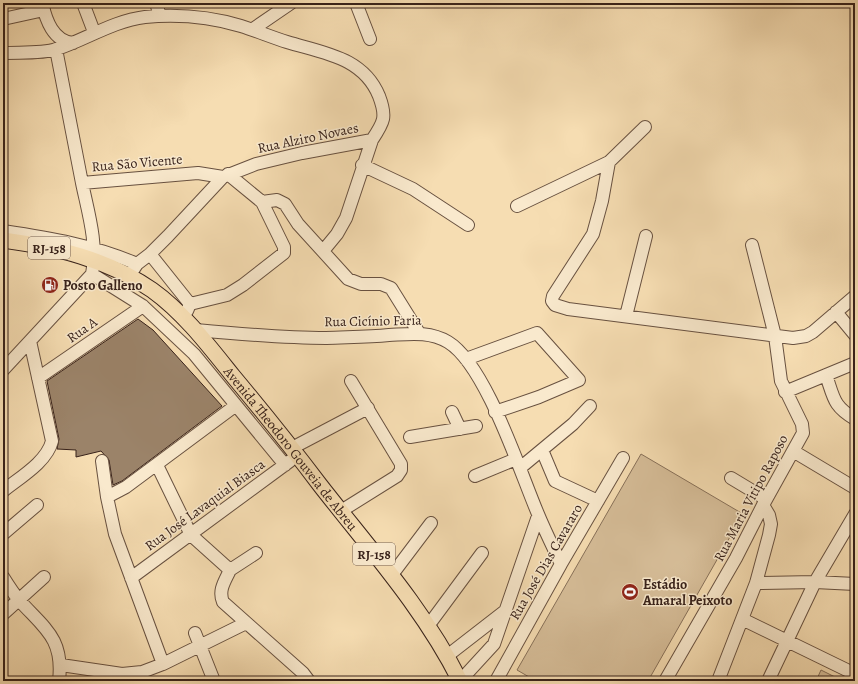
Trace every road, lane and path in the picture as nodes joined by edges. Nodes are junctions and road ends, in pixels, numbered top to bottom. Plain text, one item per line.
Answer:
1 (83, 3) edge
2 (156, 3) edge
3 (291, 3) edge
4 (356, 3) edge
5 (43, 7) edge
6 (160, 16) junction
7 (3, 18) edge
8 (253, 30) junction
9 (94, 32) junction
10 (370, 40) dead end
11 (73, 43) junction
12 (56, 49) junction
13 (3, 53) edge
14 (645, 127) dead end
15 (372, 140) junction
16 (609, 162) junction
17 (362, 165) junction
18 (226, 176) junction
19 (82, 183) junction
20 (262, 202) junction
21 (516, 206) dead end
22 (468, 225) dead end
23 (3, 231) edge
24 (646, 236) dead end
25 (3, 240) edge
26 (752, 245) dead end
27 (323, 252) junction
28 (150, 254) junction
29 (94, 261) junction
30 (133, 270) junction
31 (855, 296) edge
32 (190, 304) junction
33 (143, 306) junction
34 (836, 312) junction
35 (626, 316) junction
36 (184, 318) junction
37 (196, 330) junction
38 (419, 333) junction
39 (775, 336) junction
40 (855, 336) edge
41 (30, 341) junction
42 (466, 359) junction
43 (855, 363) edge
44 (3, 370) edge
45 (826, 375) junction
46 (38, 378) junction
47 (351, 381) dead end
48 (786, 392) junction
49 (235, 406) junction
50 (590, 406) dead end
51 (368, 408) junction
52 (452, 412) dead end
53 (495, 412) junction
54 (855, 419) edge
55 (476, 426) dead end
56 (460, 429) junction
57 (410, 437) dead end
58 (542, 450) junction
59 (793, 451) junction
60 (295, 452) junction
61 (623, 458) dead end
62 (102, 461) dead end
63 (518, 464) junction
64 (157, 465) junction
65 (285, 465) junction
66 (475, 476) dead end
67 (731, 478) dead end
68 (855, 488) edge
69 (3, 491) edge
70 (107, 497) junction
71 (598, 501) junction
72 (764, 502) junction
73 (37, 505) dead end
74 (341, 510) junction
75 (855, 514) edge
76 (538, 516) junction
77 (431, 523) dead end
78 (3, 534) edge
79 (191, 535) junction
80 (482, 553) dead end
81 (256, 554) dead end
82 (561, 564) junction
83 (230, 570) junction
84 (391, 576) junction
85 (3, 577) edge
86 (44, 577) dead end
87 (131, 578) junction
88 (815, 582) junction
89 (756, 583) junction
90 (855, 584) edge
91 (19, 600) junction
92 (505, 611) junction
93 (3, 614) edge
94 (742, 619) junction
95 (246, 623) junction
96 (428, 626) junction
97 (194, 633) dead end
98 (786, 640) junction
99 (200, 645) junction
100 (447, 656) junction
101 (163, 664) junction
102 (61, 665) junction
103 (855, 674) edge
104 (59, 681) edge
105 (214, 681) edge
106 (310, 681) edge
107 (460, 681) edge
108 (496, 681) edge
109 (665, 681) edge
110 (718, 681) edge
111 (768, 681) edge

1 - 9 street
2 - 6 street
3 - 8 street
4 - 10 street
5 - 7 street
5 - 11 street
6 - 8 street, Rua Alziro Novaes
6 - 9 street, Rua Alziro Novaes
8 - 15 street, Rua Alziro Novaes
9 - 11 street, Rua Alziro Novaes
11 - 12 street, Rua Alziro Novaes
12 - 13 street, Rua Alziro Novaes
12 - 19 street
14 - 16 street
15 - 17 street
15 - 18 street, Rua Alziro Novaes
16 - 21 street
16 - 35 street
17 - 22 street
17 - 27 street
18 - 19 street, Rua São Vicente
18 - 20 street
18 - 28 street, Rua Alziro Novaes
19 - 29 street, Rua São Vicente
20 - 27 street
20 - 32 street
23 - 29 street, Avenida Theodoro Gouveia de Abreu
24 - 35 street
25 - 29 main road, Avenida Theodoro Gouveia de Abreu / RJ-158
26 - 39 street
27 - 38 street
28 - 30 street, Rua Alziro Novaes
28 - 32 street
29 - 30 main road, Avenida Theodoro Gouveia de Abreu / RJ-158
29 - 33 street
29 - 41 street
30 - 36 main road, Avenida Theodoro Gouveia de Abreu / RJ-158
31 - 34 street
32 - 36 street
33 - 46 street, Rua A
33 - 49 street
34 - 39 street
34 - 40 street
35 - 39 street
36 - 37 main road, Avenida Theodoro Gouveia de Abreu / RJ-158
37 - 38 street, Rua Cicínio Faria
37 - 60 main road, Avenida Theodoro Gouveia de Abreu / RJ-158
38 - 42 street, Rua Cicínio Faria
39 - 48 street
41 - 44 street
41 - 46 street
42 - 53 street, Rua Cicínio Faria
42 - 53 street
43 - 45 street
45 - 48 street
45 - 54 street
46 - 69 street
47 - 51 street
48 - 59 street, Rua Maria Vitipo Raposo
49 - 64 street
49 - 65 street
50 - 58 street
51 - 60 street, Rua José Lavaquial Biasca
51 - 74 street
52 - 56 street
53 - 63 street, Rua Cicínio Faria
55 - 56 street
56 - 57 street
58 - 63 street
58 - 71 street
59 - 68 street
59 - 72 street, Rua Maria Vitipo Raposo
60 - 65 street, Rua José Lavaquial Biasca
60 - 74 main road, Avenida Theodoro Gouveia de Abreu / RJ-158
61 - 71 street, Rua José Dias Cavararo
62 - 70 street
63 - 66 street
63 - 76 street, Rua Cicínio Faria
64 - 70 street
64 - 79 street
65 - 79 street, Rua José Lavaquial Biasca
67 - 72 street
70 - 87 street
71 - 82 street, Rua José Dias Cavararo
72 - 89 street
72 - 109 street, Rua Maria Vitipo Raposo
73 - 78 street
74 - 84 main road, Avenida Theodoro Gouveia de Abreu / RJ-158
75 - 88 street
76 - 82 street, Rua Cicínio Faria
76 - 92 street
77 - 84 street
79 - 83 street
79 - 87 street, Rua José Lavaquial Biasca
80 - 96 street
81 - 83 street
82 - 108 street, Rua José Dias Cavararo
83 - 95 street
84 - 96 main road, Avenida Theodoro Gouveia de Abreu / RJ-158
85 - 91 street
86 - 91 street
87 - 101 street
88 - 89 street
88 - 90 street
88 - 98 street
89 - 94 street
91 - 93 street
91 - 102 street
92 - 100 street
92 - 107 street
94 - 98 street
94 - 110 street
95 - 99 street
95 - 106 street
96 - 100 main road, Avenida Theodoro Gouveia de Abreu / RJ-158
97 - 99 street
98 - 103 street
98 - 111 street
99 - 101 street
99 - 105 street
100 - 107 main road, Avenida Theodoro Gouveia de Abreu / RJ-158
101 - 102 street
102 - 104 street

